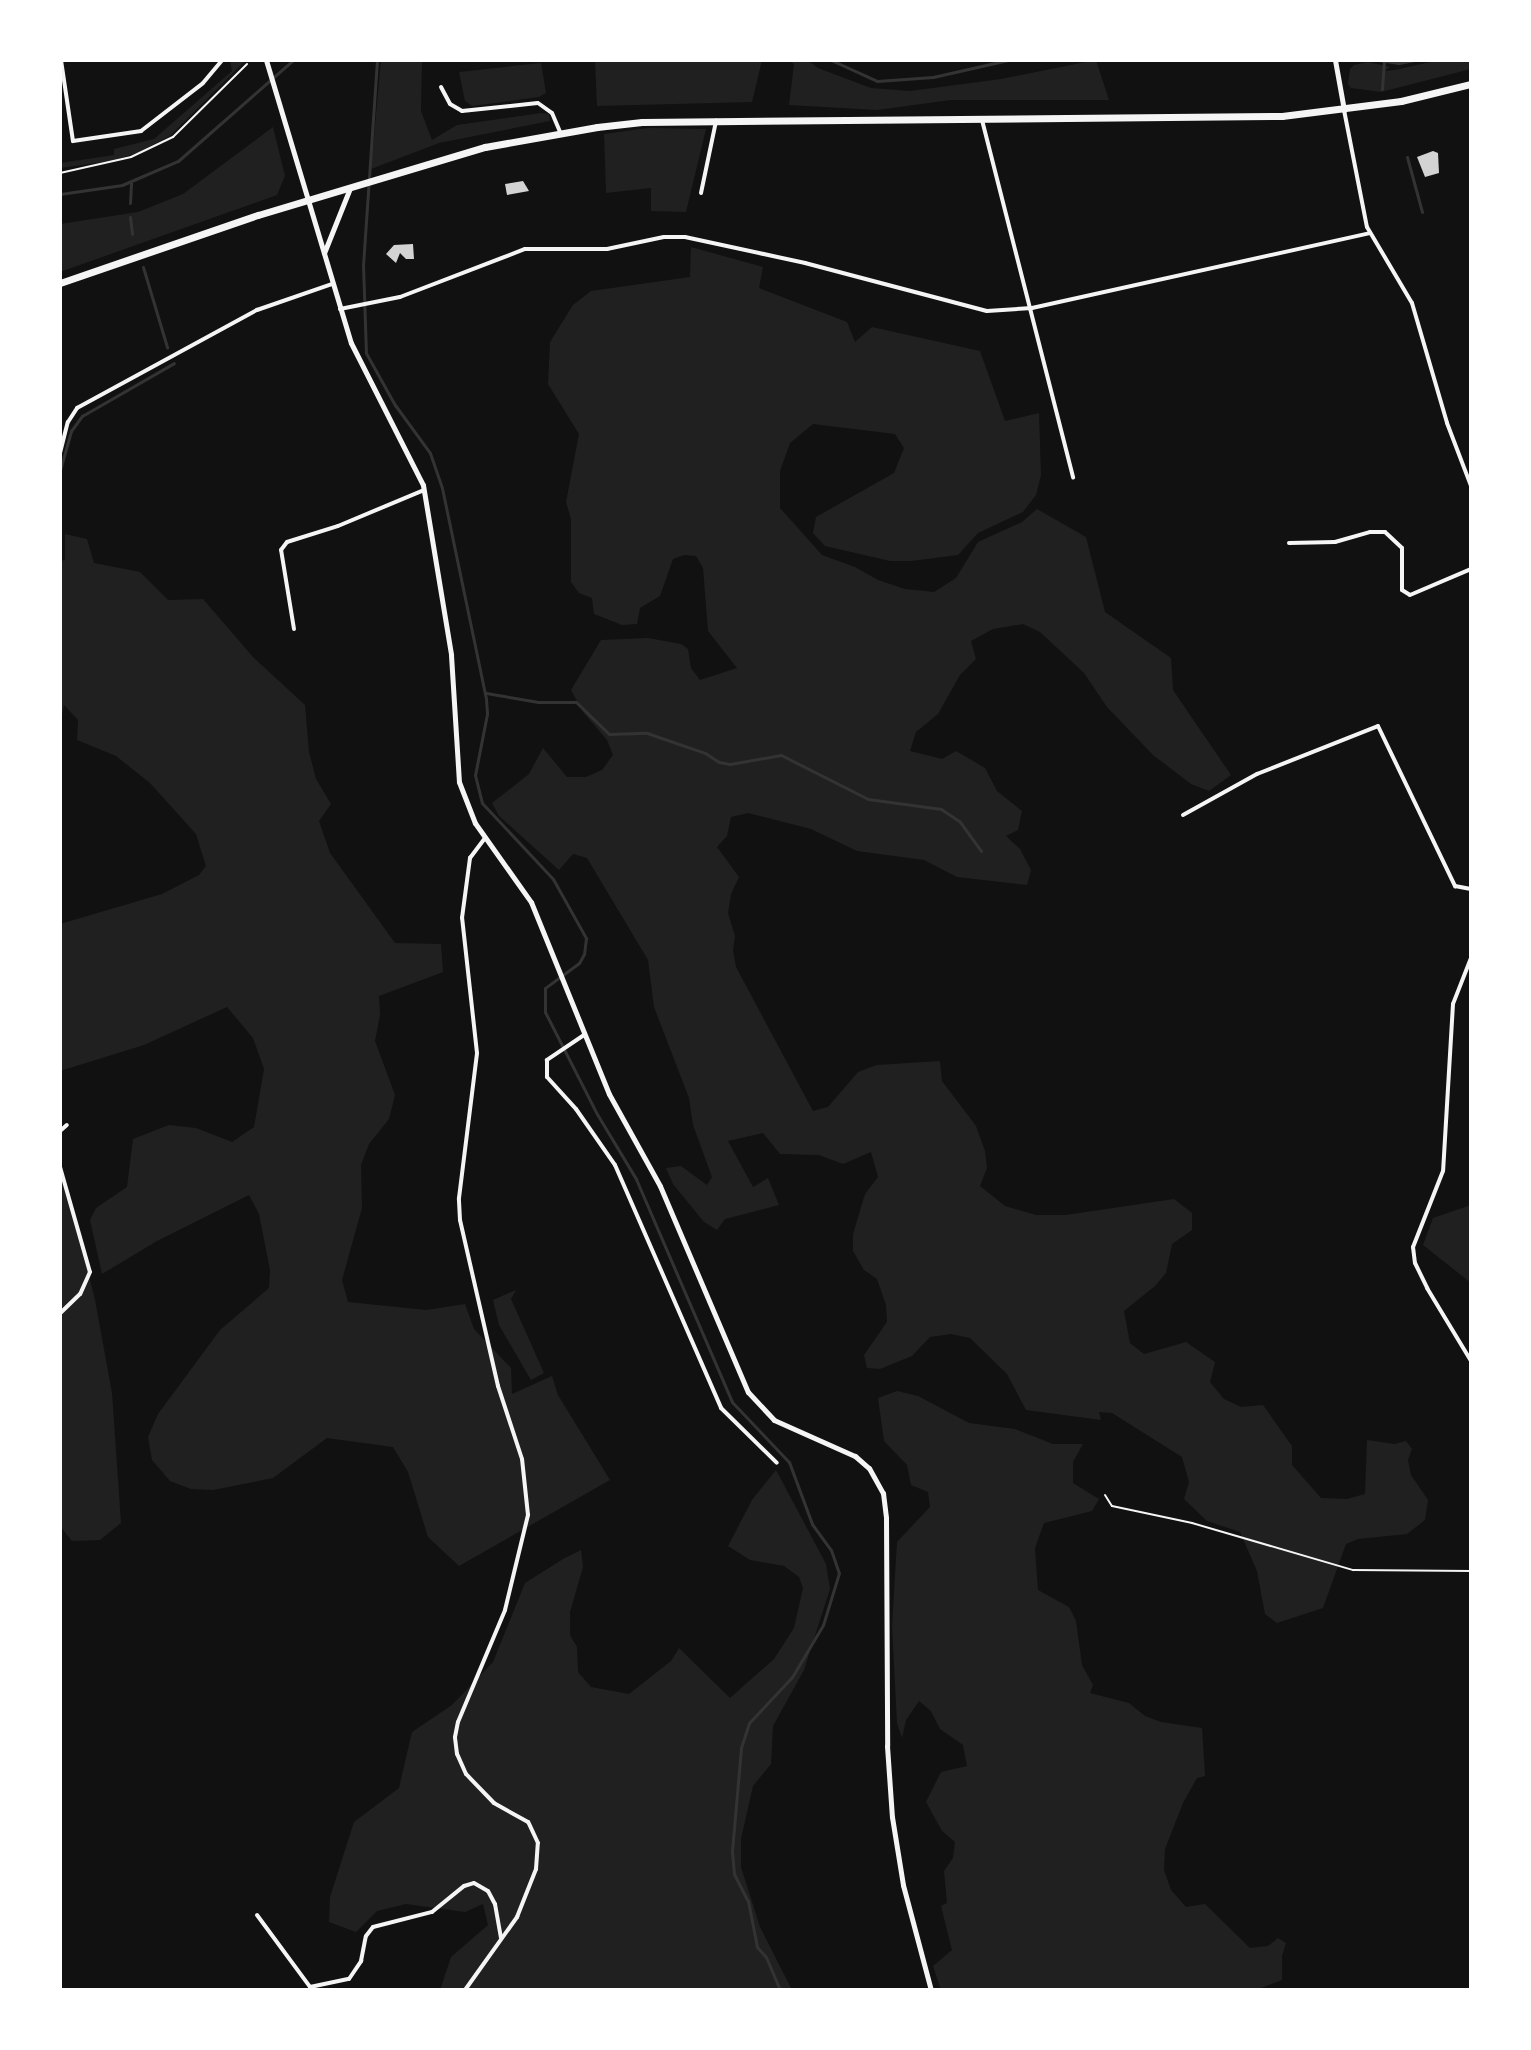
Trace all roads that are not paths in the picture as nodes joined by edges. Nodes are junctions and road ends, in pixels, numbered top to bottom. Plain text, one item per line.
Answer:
1 (61, 60) edge
2 (222, 60) edge
3 (266, 60) edge
4 (1335, 60) edge
5 (1471, 84) edge
6 (441, 87) dead end
7 (1344, 110) junction
8 (981, 117) junction
9 (716, 121) junction
10 (560, 132) junction
11 (350, 188) junction
12 (701, 193) dead end
13 (308, 200) junction
14 (1370, 233) junction
15 (324, 254) junction
16 (60, 283) edge
17 (332, 284) junction
18 (1032, 308) junction
19 (340, 309) junction
20 (60, 453) edge
21 (1073, 478) dead end
22 (1471, 486) edge
23 (424, 490) junction
24 (1289, 543) dead end
25 (1471, 569) edge
26 (294, 629) dead end
27 (1183, 815) dead end
28 (485, 838) junction
29 (1471, 889) edge
30 (1471, 958) edge
31 (585, 1034) junction
32 (67, 1125) dead end
33 (60, 1131) edge
34 (60, 1167) edge
35 (60, 1313) edge
36 (1471, 1361) edge
37 (777, 1463) dead end
38 (1105, 1495) dead end
39 (1471, 1571) edge
40 (257, 1915) dead end
41 (501, 1937) junction
42 (329, 1984) junction
43 (325, 1990) edge
44 (465, 1990) edge
45 (931, 1990) edge

1 - 2 street
3 - 13 street
4 - 7 street
5 - 7 main road
6 - 10 street
7 - 8 main road
7 - 14 street
8 - 9 main road
8 - 18 street
9 - 10 main road
9 - 12 street
10 - 11 main road
11 - 13 main road
11 - 15 street
13 - 15 street
13 - 16 main road
14 - 18 street
14 - 22 street
15 - 17 street
17 - 19 street
17 - 20 street
18 - 19 street
18 - 21 street
19 - 23 street
23 - 26 street
23 - 28 street
24 - 25 street
27 - 29 street
28 - 31 street
28 - 41 street
30 - 36 street
31 - 37 street
31 - 45 street
32 - 33 street
34 - 35 street
38 - 39 lane
40 - 42 street
41 - 42 street
41 - 44 street
42 - 43 street

